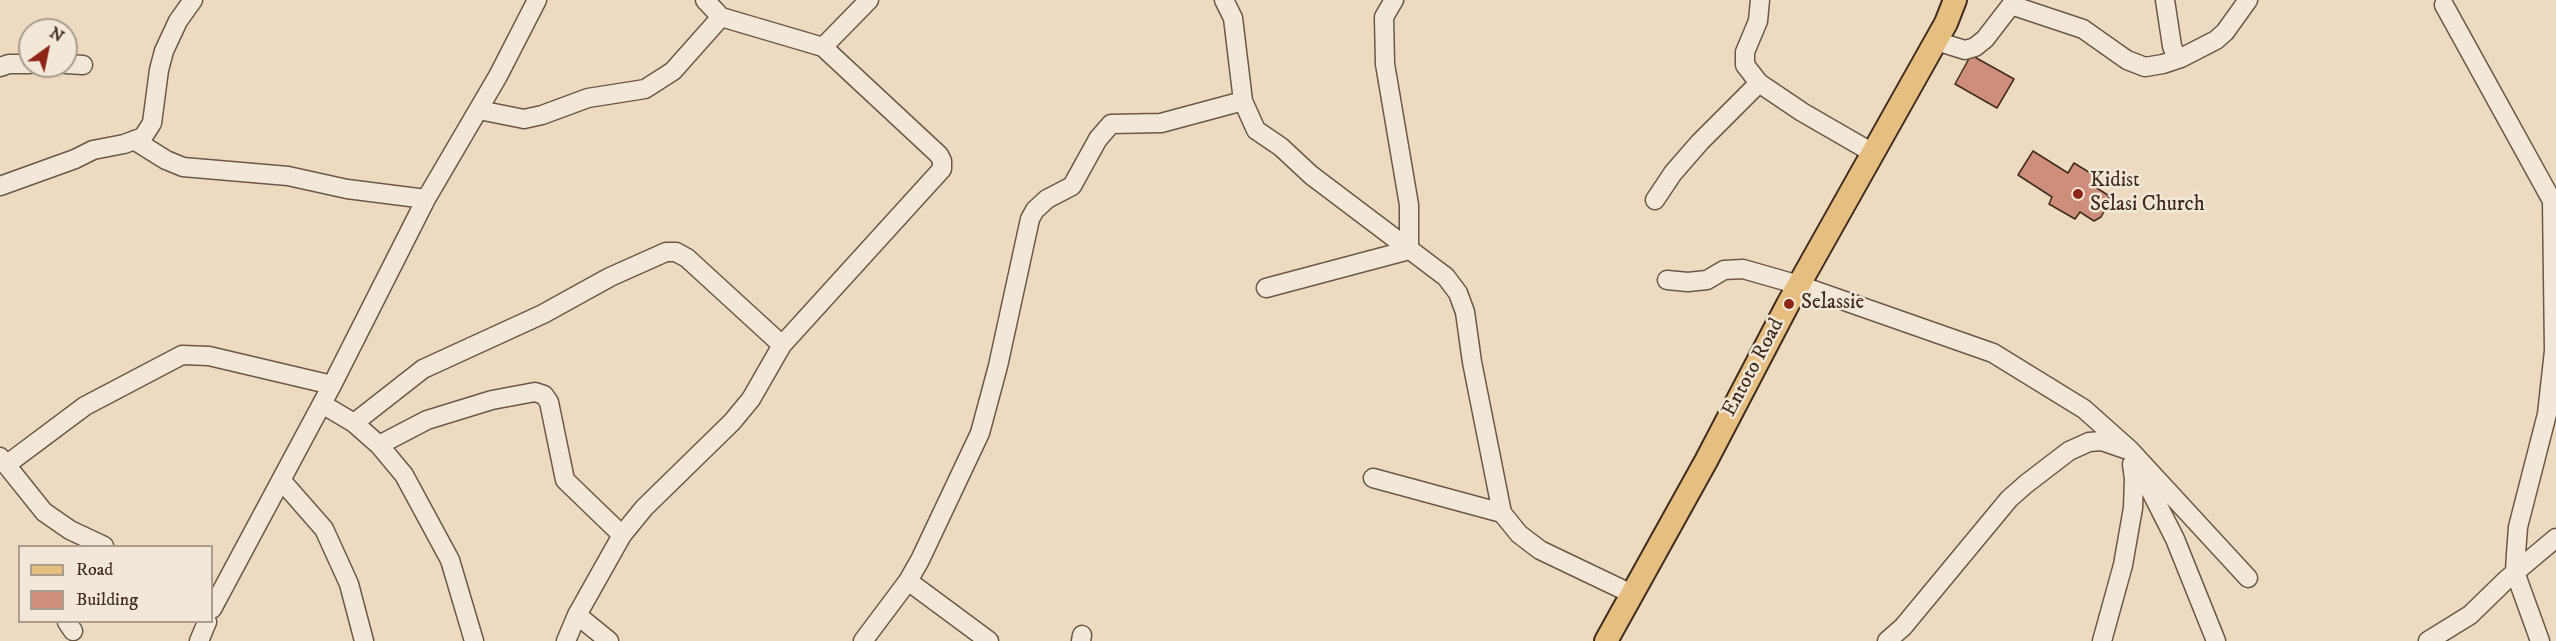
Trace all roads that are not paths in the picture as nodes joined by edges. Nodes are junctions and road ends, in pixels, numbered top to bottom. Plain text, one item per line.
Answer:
1 (193, 0) edge
2 (536, 0) edge
3 (705, 0) edge
4 (869, 0) edge
5 (1224, 0) edge
6 (1394, 0) edge
7 (1760, 0) edge
8 (1955, 0) edge
9 (2165, 0) edge
10 (2248, 0) edge
11 (2013, 2) edge
12 (2444, 5) dead end
13 (1234, 9) edge
14 (721, 17) junction
15 (1936, 41) junction
16 (823, 47) junction
17 (2177, 59) junction
18 (18, 64) edge
19 (0, 67) edge
20 (1759, 83) junction
21 (1243, 101) junction
22 (479, 110) junction
23 (134, 140) junction
24 (1873, 153) junction
25 (0, 186) edge
26 (426, 199) junction
27 (1654, 200) dead end
28 (2554, 205) edge
29 (1409, 250) junction
30 (1667, 280) dead end
31 (1799, 285) junction
32 (1266, 288) dead end
33 (782, 345) junction
34 (332, 385) junction
35 (322, 404) junction
36 (354, 423) junction
37 (379, 445) junction
38 (2130, 450) junction
39 (3, 461) edge
40 (1373, 477) dead end
41 (281, 480) junction
42 (1502, 513) junction
43 (622, 535) junction
44 (2556, 538) edge
45 (102, 545) edge
46 (2515, 572) junction
47 (2248, 578) dead end
48 (908, 581) junction
49 (1632, 594) junction
50 (213, 603) edge
51 (577, 615) junction
52 (206, 623) edge
53 (199, 641) edge
54 (364, 641) edge
55 (474, 641) edge
56 (566, 641) edge
57 (609, 641) edge
58 (863, 641) edge
59 (989, 641) edge
60 (1606, 641) edge
61 (1887, 641) edge
62 (2102, 641) edge
63 (2216, 641) edge
64 (2428, 641) edge
65 (2540, 641) edge

1 - 23 street
2 - 22 street
3 - 14 street
4 - 16 street
5 - 13 street
6 - 29 street
7 - 20 street
8 - 15 main road, Entoto Road
9 - 17 street
10 - 17 street
11 - 15 street
11 - 17 street
12 - 28 street
13 - 21 street
14 - 16 street
14 - 22 street
15 - 24 main road, Entoto Road
16 - 33 street
18 - 19 street
20 - 24 street
20 - 27 street
21 - 29 street
21 - 48 street
22 - 26 street
23 - 25 street
23 - 26 street
24 - 31 main road, Entoto Road
26 - 34 street
28 - 46 street
29 - 32 street
29 - 42 street
30 - 31 street
31 - 38 street
31 - 49 main road, Entoto Road
33 - 36 street
33 - 43 street
34 - 35 street
34 - 39 street
35 - 36 street
35 - 41 street
36 - 37 street
37 - 43 street
37 - 55 street
38 - 47 street
38 - 61 street
38 - 62 street
38 - 63 street
39 - 45 street
40 - 42 street
41 - 50 street
41 - 54 street
42 - 49 street
43 - 51 street
44 - 46 street
46 - 64 street
46 - 65 street
48 - 58 street
48 - 59 street
49 - 60 main road, Entoto Road
51 - 56 street
51 - 57 street
52 - 53 street

